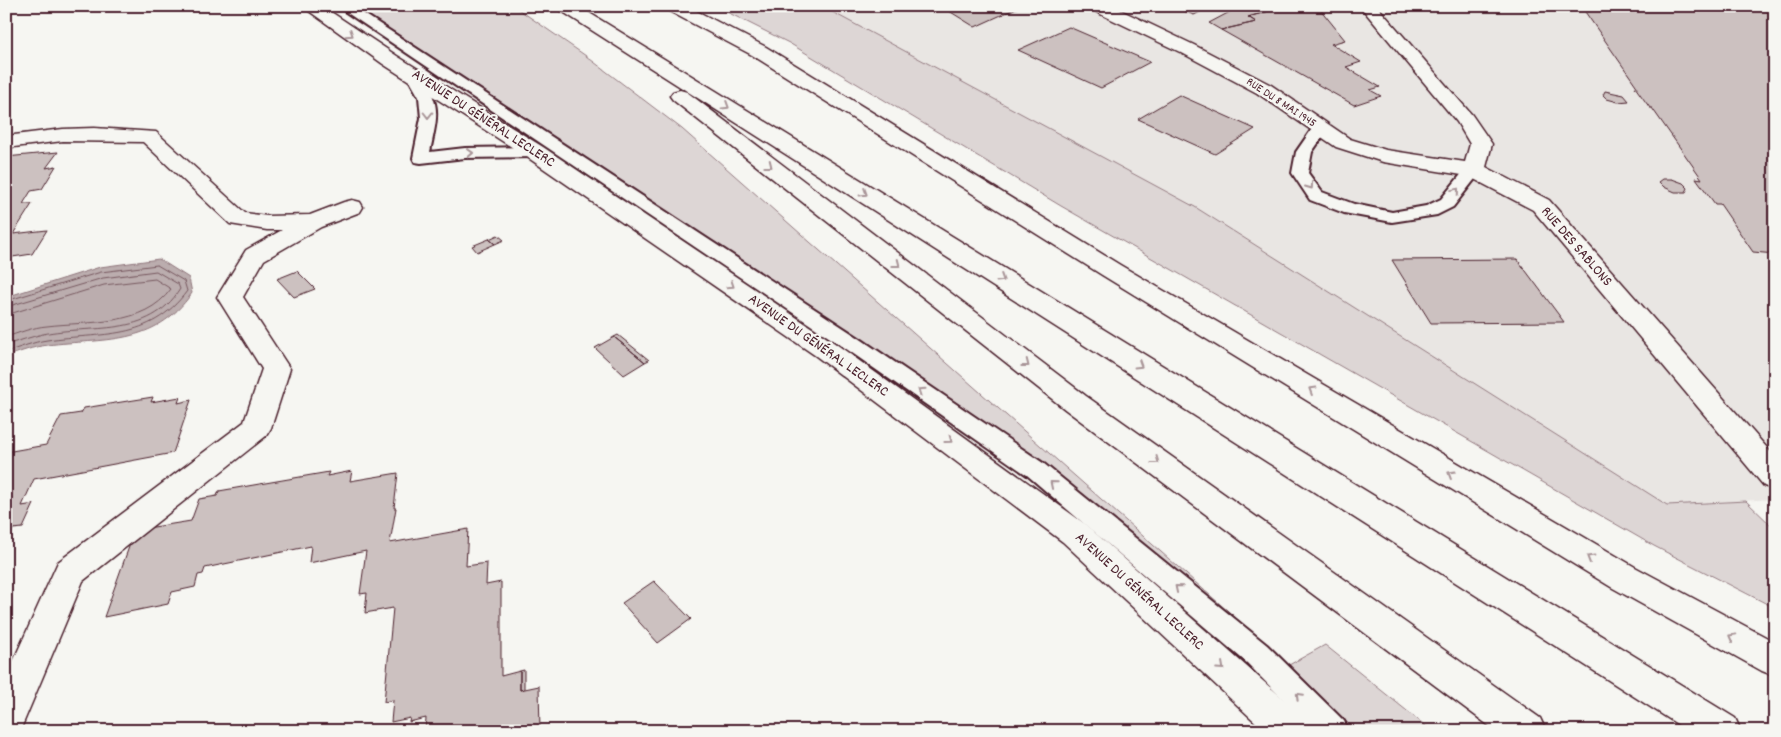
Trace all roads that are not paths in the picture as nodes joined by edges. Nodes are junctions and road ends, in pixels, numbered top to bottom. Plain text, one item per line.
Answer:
1 (310, 6) edge
2 (343, 6) edge
3 (565, 6) edge
4 (673, 6) edge
5 (1098, 6) edge
6 (1368, 6) edge
7 (413, 74) junction
8 (1320, 129) junction
9 (6, 142) edge
10 (535, 152) junction
11 (1474, 170) junction
12 (352, 207) dead end
13 (314, 222) junction
14 (1775, 478) edge
15 (1775, 660) edge
16 (6, 720) edge
17 (1292, 731) edge
18 (1334, 731) edge
19 (1527, 731) edge
20 (1722, 731) edge

1 -> 7 main road, AVENUE DU GÉNÉRAL LECLERC
18 -> 2 lane
3 -> 19 main road
3 -> 20 main road
15 -> 4 main road
5 - 8 main road, RUE DU 8 MAI 1945
6 - 11 main road
7 - 10 main road, AVENUE DU GÉNÉRAL LECLERC
7 -> 10 lane
8 - 11 main road, RUE DU 8 MAI 1945
8 -> 11 lane
9 - 13 main road
10 -> 17 main road, AVENUE DU GÉNÉRAL LECLERC
11 - 14 main road, RUE DES SABLONS
12 - 13 main road
13 - 16 main road

